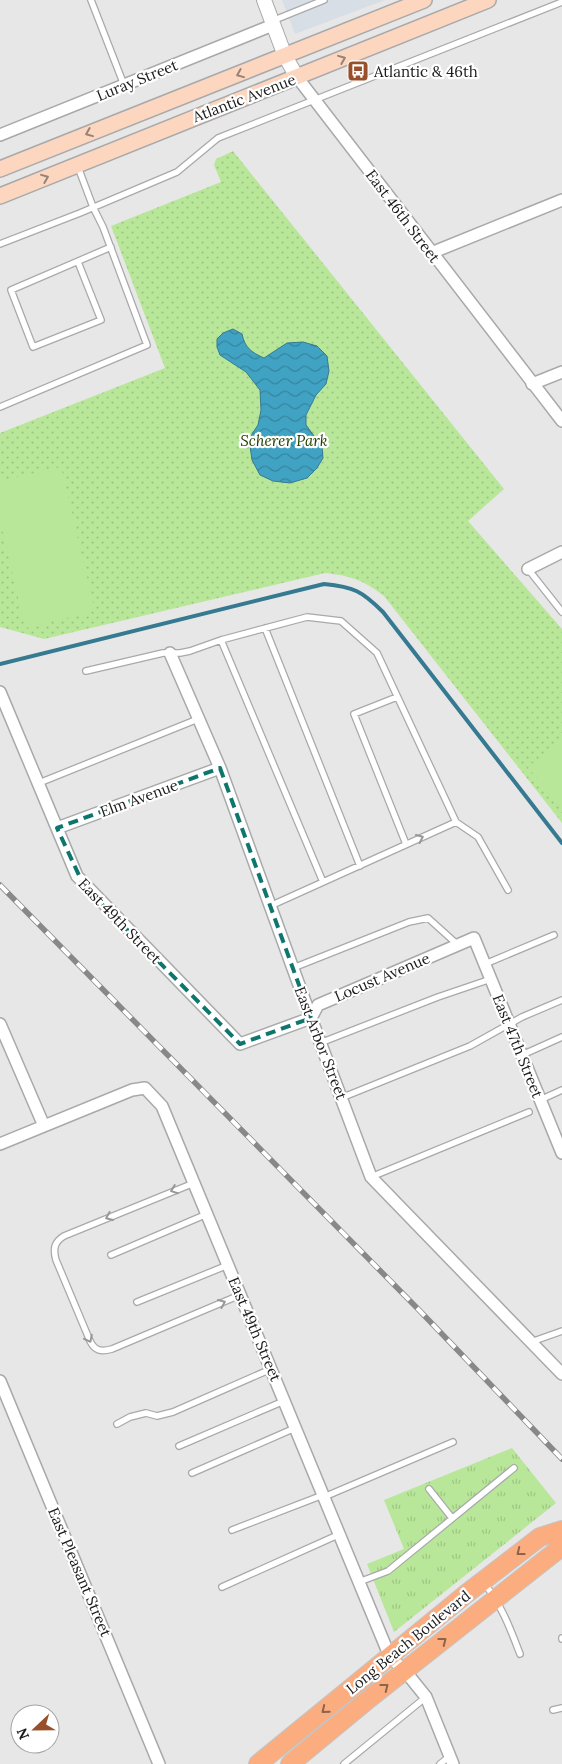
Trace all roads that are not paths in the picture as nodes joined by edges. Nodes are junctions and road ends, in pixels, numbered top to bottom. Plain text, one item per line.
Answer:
1 (91, 0) edge
2 (264, 0) edge
3 (324, 0) edge
4 (424, 0) edge
5 (488, 0) edge
6 (562, 2) edge
7 (273, 23) junction
8 (285, 56) junction
9 (297, 77) junction
10 (124, 85) junction
11 (315, 100) junction
12 (0, 136) edge
13 (77, 165) junction
14 (0, 169) edge
15 (0, 196) edge
16 (562, 200) edge
17 (93, 207) junction
18 (0, 244) edge
19 (111, 247) junction
20 (431, 253) junction
21 (78, 262) junction
22 (562, 372) edge
23 (532, 384) junction
24 (0, 407) edge
25 (562, 420) edge
26 (562, 552) edge
27 (528, 569) joint
28 (562, 612) edge
29 (265, 628) junction
30 (221, 640) junction
31 (170, 654) junction
32 (86, 671) dead end
33 (0, 692) edge
34 (397, 697) junction
35 (198, 719) junction
36 (220, 768) junction
37 (38, 783) junction
38 (456, 822) junction
39 (57, 828) junction
40 (406, 844) junction
41 (360, 866) junction
42 (323, 882) junction
43 (508, 890) dead end
44 (270, 906) junction
45 (554, 935) dead end
46 (474, 938) joint
47 (458, 945) junction
48 (485, 964) junction
49 (293, 968) junction
50 (491, 979) junction
51 (562, 1000) edge
52 (311, 1018) junction
53 (0, 1024) edge
54 (509, 1024) junction
55 (562, 1037) edge
56 (320, 1043) junction
57 (240, 1044) joint
58 (522, 1055) junction
59 (562, 1090) edge
60 (341, 1098) junction
61 (540, 1100) junction
62 (528, 1112) dead end
63 (44, 1126) junction
64 (0, 1144) edge
65 (561, 1150) edge
66 (371, 1177) junction
67 (194, 1183) junction
68 (207, 1214) junction
69 (110, 1255) dead end
70 (228, 1265) junction
71 (241, 1295) junction
72 (137, 1302) dead end
73 (562, 1331) edge
74 (531, 1342) junction
75 (271, 1369) junction
76 (562, 1374) edge
77 (0, 1381) edge
78 (284, 1401) junction
79 (117, 1424) dead end
80 (296, 1428) junction
81 (453, 1442) dead end
82 (179, 1446) dead end
83 (514, 1468) dead end
84 (192, 1473) dead end
85 (429, 1489) dead end
86 (324, 1496) junction
87 (452, 1518) junction
88 (232, 1530) dead end
89 (562, 1530) edge
90 (340, 1534) junction
91 (562, 1541) edge
92 (359, 1582) junction
93 (482, 1582) junction
94 (222, 1587) dead end
95 (496, 1599) junction
96 (520, 1654) dead end
97 (390, 1657) junction
98 (405, 1671) junction
99 (426, 1697) junction
100 (562, 1708) edge
101 (553, 1710) dead end
102 (452, 1760) edge
103 (159, 1764) edge
104 (258, 1764) edge
105 (290, 1764) edge
106 (344, 1764) edge
107 (440, 1764) edge

1 - 10 lane
2 - 7 street, East 46th Street
3 - 7 lane
4 - 8 main road, Atlantic Avenue
9 -> 5 main road, Atlantic Avenue
6 - 11 lane
7 - 8 street, East 46th Street
7 - 10 street, Luray Street
8 - 9 street, East 46th Street
8 -> 14 main road, Atlantic Avenue
9 - 11 street, East 46th Street
9 - 13 main road, Atlantic Avenue
10 - 12 street, Luray Street
11 - 17 lane
11 - 20 street, East 46th Street
15 -> 13 main road, Atlantic Avenue
13 - 17 lane
16 - 20 street
17 - 18 lane
17 - 19 lane
19 - 21 lane
19 - 24 lane
20 - 23 street, East 46th Street
21 - 21 lane
22 - 23 street
23 - 25 street, East 46th Street
26 - 27 street
27 - 28 lane
29 - 30 lane
29 - 34 lane
29 - 41 lane
30 - 31 lane
30 - 42 lane
31 - 32 lane
31 - 35 street, East Arbor Street
33 - 37 street, East 49th Street
34 - 38 lane
34 - 40 lane
35 - 36 street, East Arbor Street
35 - 37 lane
36 - 39 street, Elm Avenue
36 - 44 street, East Arbor Street
37 - 39 street, East 49th Street
40 -> 38 lane
38 - 43 lane
39 - 57 street, East 49th Street
40 - 41 lane
41 - 42 lane
42 - 44 lane
44 - 49 street, East Arbor Street
45 - 48 lane
46 - 47 street, Locust Avenue
46 - 48 street, East 47th Street
47 - 49 lane
47 - 52 street, Locust Avenue
48 - 50 street, East 47th Street
49 - 52 street, East Arbor Street
50 - 54 street, East 47th Street
50 - 56 lane
51 - 54 lane
52 - 56 street, East Arbor Street
52 - 57 street, Locust Avenue
53 - 63 street
54 - 58 street, East 47th Street
54 - 60 lane
55 - 58 lane
56 - 60 street, East Arbor Street
58 - 61 street, East 47th Street
59 - 61 lane
60 - 66 street, East Arbor Street
61 - 65 street, East 47th Street
62 - 66 lane
63 - 64 street
63 - 67 street, East 49th Street
66 - 74 street, East Arbor Street
67 - 68 street, East 49th Street
67 -> 71 lane
68 - 69 lane
68 - 70 street, East 49th Street
70 - 71 street, East 49th Street
70 - 72 lane
71 - 75 street, East 49th Street
73 - 74 lane
74 - 76 street, East Arbor Street
75 - 78 street, East 49th Street
75 - 79 lane
77 - 103 street, East Pleasant Street
78 - 80 street, East 49th Street
78 - 82 lane
80 - 84 lane
80 - 86 street, East 49th Street
81 - 86 lane
83 - 87 lane
85 - 87 lane
86 - 88 lane
86 - 90 street, East 49th Street
87 - 92 lane
89 -> 93 main road, Long Beach Boulevard
90 - 92 street, East 49th Street
90 - 94 lane
91 - 95 main road, Long Beach Boulevard
92 - 97 street, East 49th Street
93 - 95 lane
93 - 97 main road, Long Beach Boulevard
95 - 96 lane
98 -> 95 main road, Long Beach Boulevard
97 - 98 street, East 49th Street
97 -> 104 main road, Long Beach Boulevard
98 - 99 street, East 49th Street
105 -> 98 main road, Long Beach Boulevard
99 - 102 street, East 49th Street
99 - 106 lane
100 - 101 lane
102 - 107 lane

